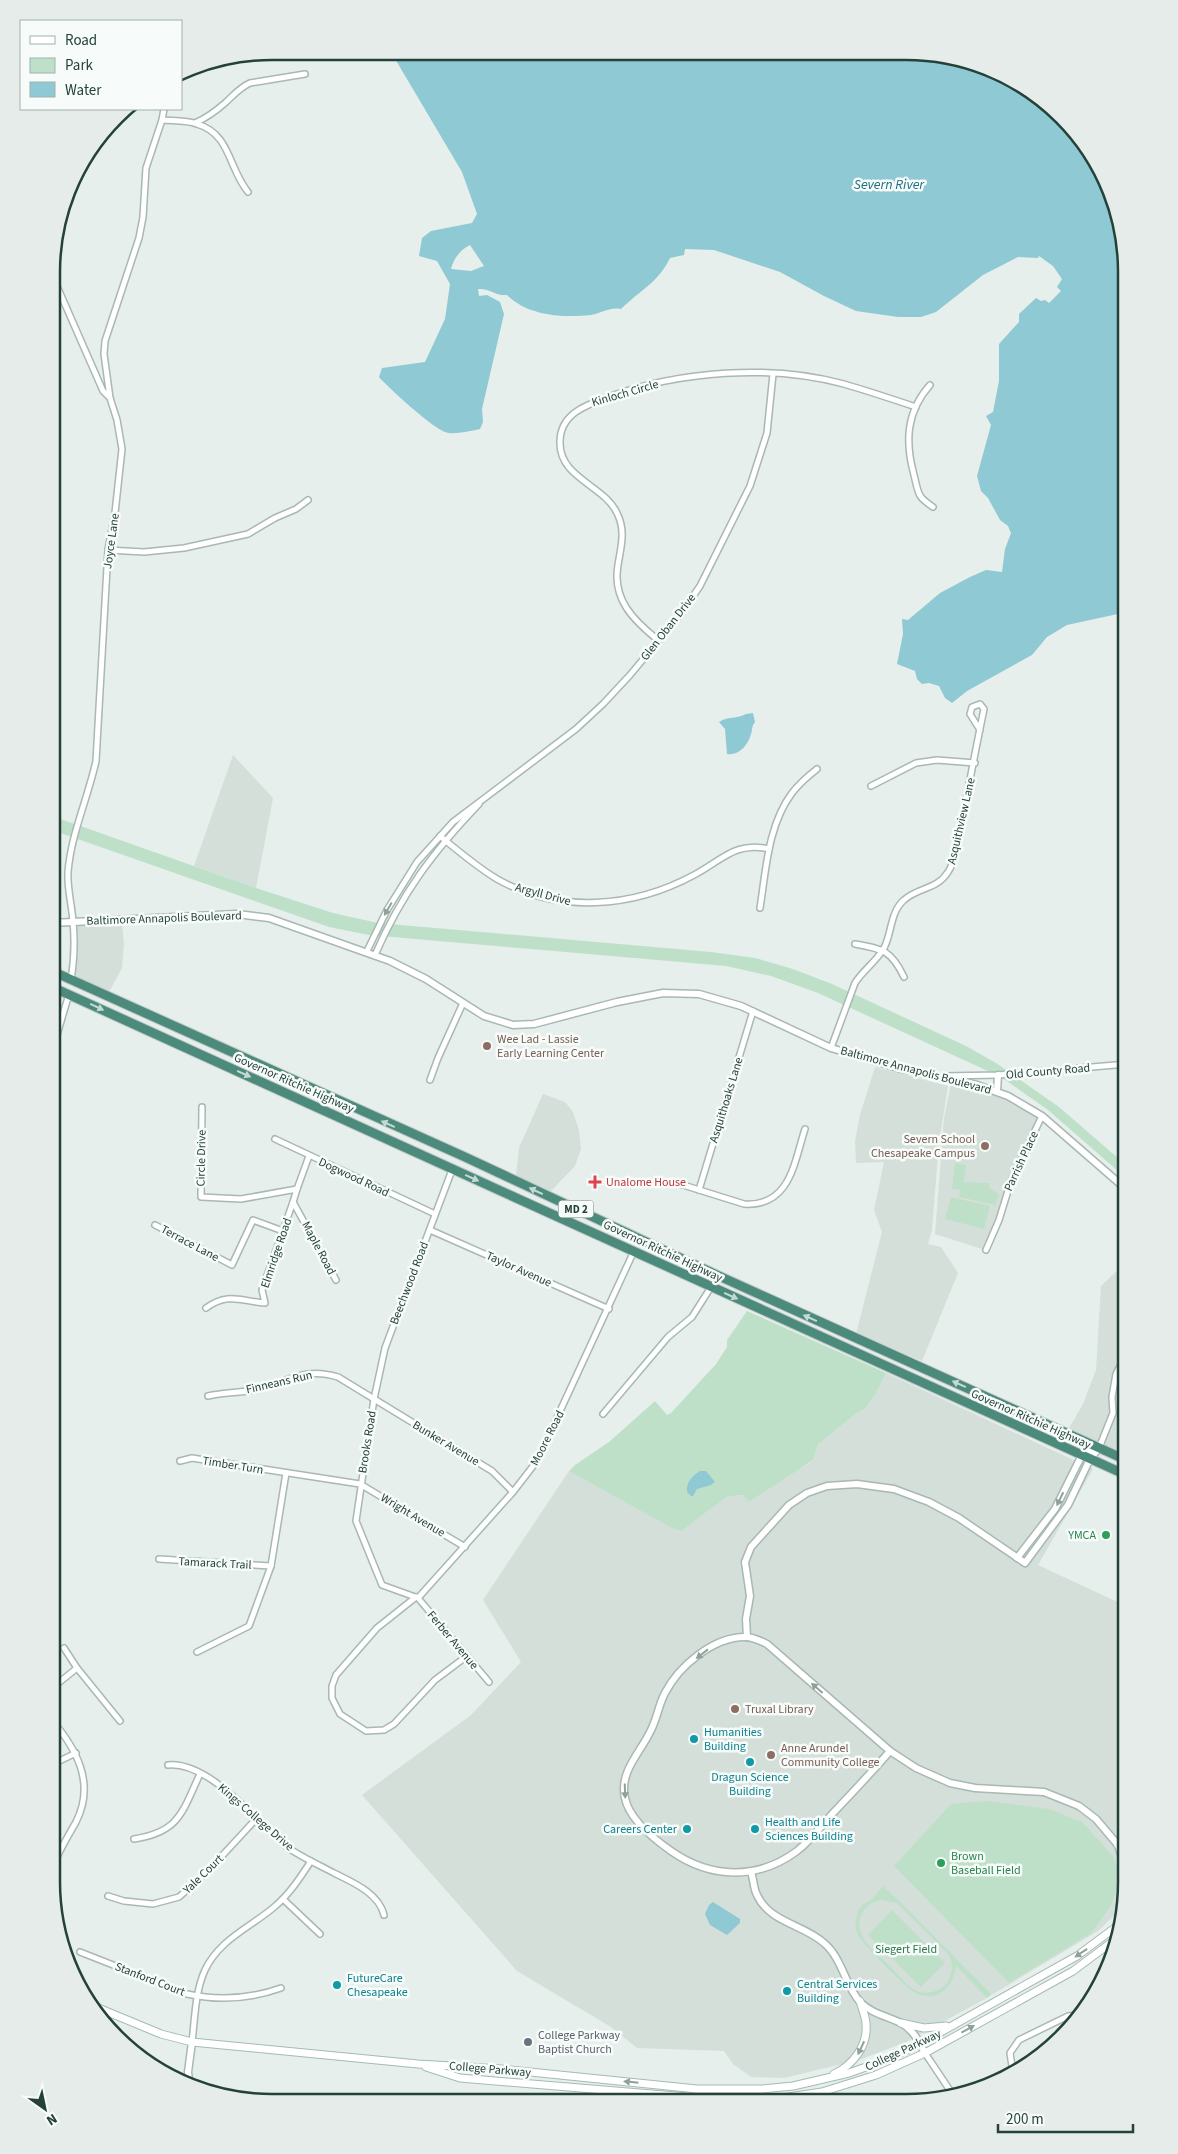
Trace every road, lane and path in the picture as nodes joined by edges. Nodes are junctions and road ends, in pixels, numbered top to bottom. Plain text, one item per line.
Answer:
1 (305, 74) dead end
2 (164, 110) edge
3 (162, 120) junction
4 (195, 123) junction
5 (248, 192) dead end
6 (60, 293) edge
7 (773, 374) junction
8 (930, 385) dead end
9 (110, 398) junction
10 (916, 407) junction
11 (308, 500) dead end
12 (933, 507) dead end
13 (108, 550) junction
14 (658, 640) junction
15 (980, 730) dead end
16 (975, 763) junction
17 (817, 769) dead end
18 (871, 786) dead end
19 (488, 795) junction
20 (440, 836) junction
21 (445, 840) junction
22 (769, 849) junction
23 (418, 862) junction
24 (424, 866) junction
25 (401, 888) junction
26 (407, 892) junction
27 (760, 908) dead end
28 (73, 922) junction
29 (60, 923) edge
30 (855, 944) dead end
31 (883, 950) junction
32 (367, 951) junction
33 (375, 955) junction
34 (60, 975) edge
35 (904, 977) dead end
36 (71, 980) junction
37 (60, 986) edge
38 (60, 989) edge
39 (69, 994) junction
40 (111, 998) junction
41 (463, 1003) junction
42 (753, 1011) junction
43 (60, 1025) edge
44 (831, 1048) junction
45 (1118, 1065) edge
46 (998, 1075) junction
47 (939, 1077) junction
48 (430, 1080) dead end
49 (997, 1091) junction
50 (202, 1107) dead end
51 (364, 1113) junction
52 (1042, 1116) junction
53 (356, 1125) junction
54 (805, 1129) dead end
55 (275, 1139) dead end
56 (309, 1156) junction
57 (452, 1170) junction
58 (1118, 1182) edge
59 (680, 1184) dead end
60 (297, 1189) junction
61 (699, 1190) junction
62 (293, 1202) junction
63 (435, 1214) junction
64 (155, 1225) dead end
65 (430, 1230) junction
66 (283, 1231) junction
67 (986, 1250) dead end
68 (634, 1251) junction
69 (690, 1263) junction
70 (685, 1274) junction
71 (336, 1280) dead end
72 (711, 1287) junction
73 (206, 1308) dead end
74 (608, 1308) junction
75 (1118, 1372) edge
76 (208, 1396) dead end
77 (374, 1399) junction
78 (603, 1414) dead end
79 (1099, 1448) junction
80 (1118, 1456) edge
81 (1086, 1457) junction
82 (180, 1461) dead end
83 (1118, 1472) edge
84 (286, 1473) junction
85 (360, 1484) junction
86 (513, 1492) junction
87 (465, 1547) junction
88 (1017, 1558) junction
89 (158, 1559) dead end
90 (271, 1566) junction
91 (417, 1597) junction
92 (747, 1636) junction
93 (64, 1648) dead end
94 (197, 1652) dead end
95 (466, 1656) junction
96 (77, 1668) junction
97 (60, 1682) edge
98 (489, 1682) dead end
99 (120, 1720) dead end
100 (60, 1729) edge
101 (890, 1751) junction
102 (76, 1753) junction
103 (60, 1761) edge
104 (168, 1765) dead end
105 (200, 1774) junction
106 (257, 1818) junction
107 (134, 1839) dead end
108 (1118, 1846) edge
109 (60, 1847) edge
110 (311, 1861) junction
111 (751, 1872) junction
112 (108, 1896) dead end
113 (283, 1899) junction
114 (384, 1915) dead end
115 (1113, 1930) edge
116 (320, 1934) dead end
117 (1109, 1945) edge
118 (1108, 1948) edge
119 (80, 1952) dead end
120 (1098, 1953) junction
121 (281, 1988) dead end
122 (198, 1996) junction
123 (860, 2002) junction
124 (103, 2010) edge
125 (1070, 2016) edge
126 (901, 2023) junction
127 (959, 2023) junction
128 (192, 2042) junction
129 (920, 2044) junction
130 (925, 2052) junction
131 (418, 2064) junction
132 (1012, 2066) edge
133 (501, 2069) junction
134 (189, 2077) edge
135 (460, 2078) junction
136 (818, 2081) junction
137 (531, 2084) junction
138 (697, 2089) junction
139 (950, 2090) edge
140 (628, 2094) edge
141 (697, 2094) edge
142 (807, 2094) edge

1 - 4 street
2 - 3 street, Joyce Lane
3 - 4 street
3 - 9 street, Joyce Lane
4 - 5 street
6 - 9 street
7 - 10 street, Kinloch Circle
7 - 14 street, Glen Oban Drive
7 - 14 street, Kinloch Circle
8 - 10 street
9 - 13 street, Joyce Lane
10 - 12 street
11 - 13 street
13 - 28 street, Joyce Lane
14 - 19 street, Glen Oban Drive
15 - 16 street, Asquithview Lane
16 - 18 street
16 - 31 street, Asquithview Lane
17 - 22 street
19 - 20 street, Glen Oban Drive
19 - 21 street, Glen Oban Drive
20 - 21 street, Argyll Drive
20 - 23 street, Glen Oban Drive
21 - 22 street, Argyll Drive
21 - 24 street, Glen Oban Drive
22 - 27 street
23 - 24 street
23 - 25 street, Glen Oban Drive
24 - 26 street, Glen Oban Drive
25 - 26 street
25 -> 32 street, Glen Oban Drive
26 - 33 street, Glen Oban Drive
28 - 29 street, Baltimore Annapolis Boulevard
28 - 32 street, Baltimore Annapolis Boulevard
28 - 36 street, Joyce Lane
30 - 31 street
31 - 35 street
31 - 44 street, Asquithview Lane
32 - 33 street, Baltimore Annapolis Boulevard
33 - 41 street, Baltimore Annapolis Boulevard
34 - 36 highway, Governor Ritchie Highway / MD 2
36 - 37 highway
36 - 40 highway, Governor Ritchie Highway / MD 2
38 - 39 highway, Governor Ritchie Highway / MD 2
39 - 40 highway
39 - 43 street
39 -> 53 highway, Governor Ritchie Highway / MD 2
40 - 51 highway, Governor Ritchie Highway / MD 2
41 - 42 street, Baltimore Annapolis Boulevard
41 - 48 street
42 - 44 street, Baltimore Annapolis Boulevard
42 - 61 street, Asquithoaks Lane
44 - 47 street, Baltimore Annapolis Boulevard
45 - 46 street, Old County Road
46 - 47 street, Old County Road
46 - 49 street
47 - 49 street, Baltimore Annapolis Boulevard
49 - 52 street, Baltimore Annapolis Boulevard
50 - 60 street, Circle Drive
51 - 53 highway
69 -> 51 highway, Governor Ritchie Highway / MD 2
52 - 58 street, Baltimore Annapolis Boulevard
52 - 67 street, Parrish Place
53 - 57 highway, Governor Ritchie Highway / MD 2
54 - 61 street
55 - 56 street, Dogwood Road
56 - 60 street
56 - 63 street, Dogwood Road
57 - 63 street, Beechwood Road
57 -> 68 highway, Governor Ritchie Highway / MD 2
59 - 61 street
60 - 62 street
62 - 66 street, Elmridge Road
62 - 71 street, Maple Road
63 - 65 street, Beechwood Road
64 - 66 street, Terrace Lane
65 - 74 street, Taylor Avenue
65 - 77 street, Beechwood Road
66 - 73 street, Elmridge Road
68 - 70 highway, Governor Ritchie Highway / MD 2
68 - 74 street, Moore Road
69 - 70 highway
79 -> 69 highway, Governor Ritchie Highway / MD 2
70 - 72 highway, Governor Ritchie Highway / MD 2
72 - 78 street
72 -> 81 highway, Governor Ritchie Highway / MD 2
74 - 86 street, Moore Road
75 - 79 street
76 - 77 street, Finneans Run
77 - 85 street, Brooks Road
77 - 86 street, Bunker Avenue
79 - 80 highway, Governor Ritchie Highway / MD 2
79 - 81 street
81 - 83 highway, Governor Ritchie Highway / MD 2
81 -> 88 street
81 - 88 street
82 - 84 street, Timber Turn
84 - 85 street, Timber Turn
84 - 90 street
85 - 87 street, Wright Avenue
85 - 91 street, Brooks Road
86 - 87 street, Moore Road
87 - 91 street, Moore Road
88 - 92 street
89 - 90 street, Tamarack Trail
90 - 94 street
91 - 95 street, Ferber Avenue
91 - 95 street, Moore Road
101 -> 92 street
92 -> 111 street
93 - 96 street
95 - 98 street, Ferber Avenue
96 - 97 street
96 - 99 street
100 - 102 street
101 - 108 street
101 - 111 street
102 - 103 street
102 - 109 street
104 - 105 street, Kings College Drive
105 - 106 street, Kings College Drive
105 - 107 street
106 - 110 street, Kings College Drive
106 - 112 street, Yale Court
110 - 113 street
110 - 114 street, Kings College Drive
111 - 123 street
113 - 116 street
113 - 122 street
115 -> 127 main road, College Parkway
117 - 120 main road, College Parkway
118 - 120 main road
119 - 122 street, Stanford Court
130 -> 120 main road, College Parkway
121 - 122 street, Stanford Court
122 - 128 street
123 - 126 street
123 -> 136 main road
124 - 128 main road, College Parkway
125 - 132 street
126 - 127 main road
126 - 129 street
127 - 129 main road, College Parkway
128 - 131 main road, College Parkway
128 - 134 street
129 - 130 street
129 - 136 main road, College Parkway
130 - 139 street
130 - 142 main road, College Parkway
131 - 133 main road, College Parkway
131 - 135 main road, College Parkway
133 - 135 main road
133 - 137 main road
138 -> 133 main road, College Parkway
135 - 137 main road, College Parkway
136 - 138 main road, College Parkway
137 - 140 main road, College Parkway
138 - 141 street

